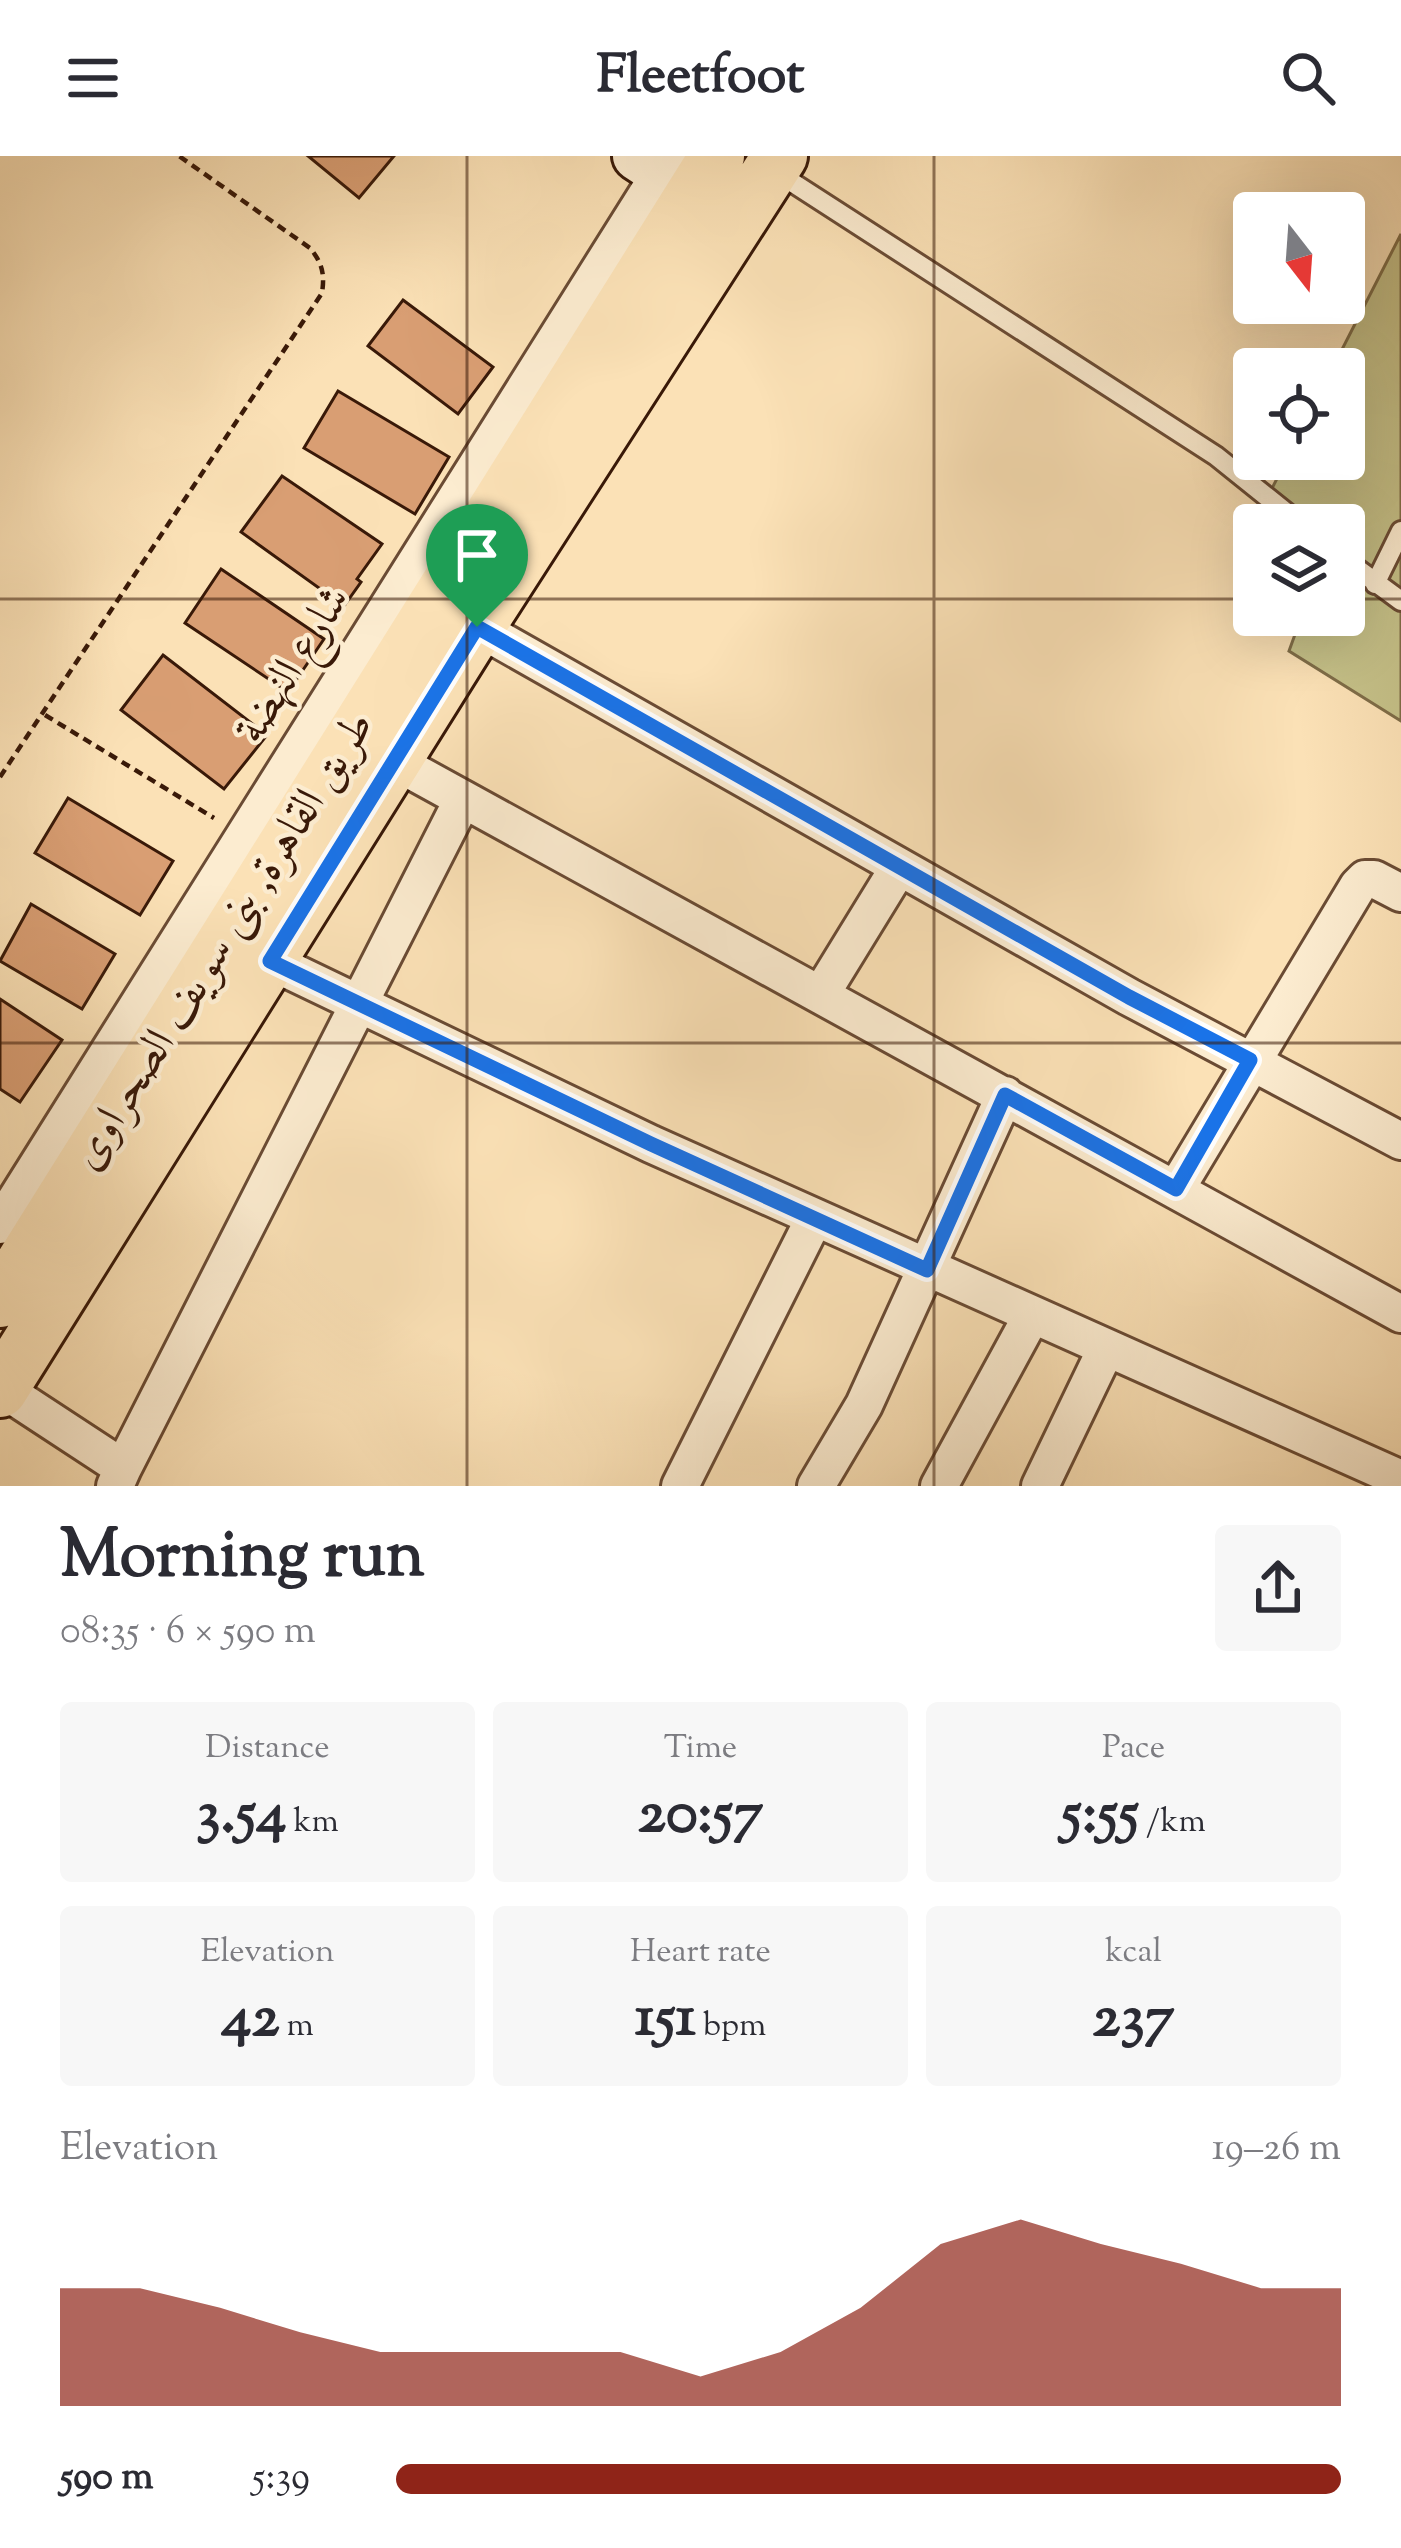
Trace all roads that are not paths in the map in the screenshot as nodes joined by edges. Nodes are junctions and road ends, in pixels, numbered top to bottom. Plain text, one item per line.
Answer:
1 (776, 162) edge
2 (676, 167) edge
3 (1276, 504) edge
4 (1401, 531) edge
5 (1365, 576) edge
6 (1375, 584) junction
7 (1401, 601) edge
8 (477, 627) junction
9 (394, 761) junction
10 (463, 799) junction
11 (899, 867) junction
12 (1401, 893) edge
13 (270, 961) junction
14 (821, 994) junction
15 (358, 1003) junction
16 (1250, 1060) junction
17 (1005, 1095) junction
18 (1401, 1142) edge
19 (1176, 1189) junction
20 (814, 1220) junction
21 (0, 1225) edge
22 (927, 1270) junction
23 (0, 1300) edge
24 (1401, 1314) edge
25 (1031, 1317) junction
26 (1106, 1349) junction
27 (1, 1389) edge
28 (119, 1477) edge
29 (1401, 1479) edge
30 (829, 1482) edge
31 (1046, 1484) edge
32 (680, 1486) edge
33 (939, 1486) edge

1 - 3 lane
1 - 8 main road, طريق القاهرة, بنى سويف الصحراوى
2 - 21 street, شارع النهضة
2 - 23 main road, طريق القاهرة, بنى سويف الصحراوى
4 - 6 lane
5 - 6 lane
6 - 7 lane
8 - 9 main road, طريق القاهرة, بنى سويف الصحراوى
8 - 11 street
9 - 10 street
9 - 13 main road, طريق القاهرة, بنى سويف الصحراوى
10 - 14 street
10 - 15 street
11 - 14 street
11 - 16 street
12 - 16 street
13 - 15 street
13 - 27 main road, طريق القاهرة, بنى سويف الصحراوى
14 - 17 street
15 - 20 street
15 - 28 street
16 - 18 street
16 - 19 street
17 - 19 street
17 - 22 street
19 - 24 street
20 - 22 street
20 - 32 street
22 - 25 street
22 - 30 street
25 - 26 street
25 - 33 street
26 - 29 street
26 - 31 street
27 - 28 street

